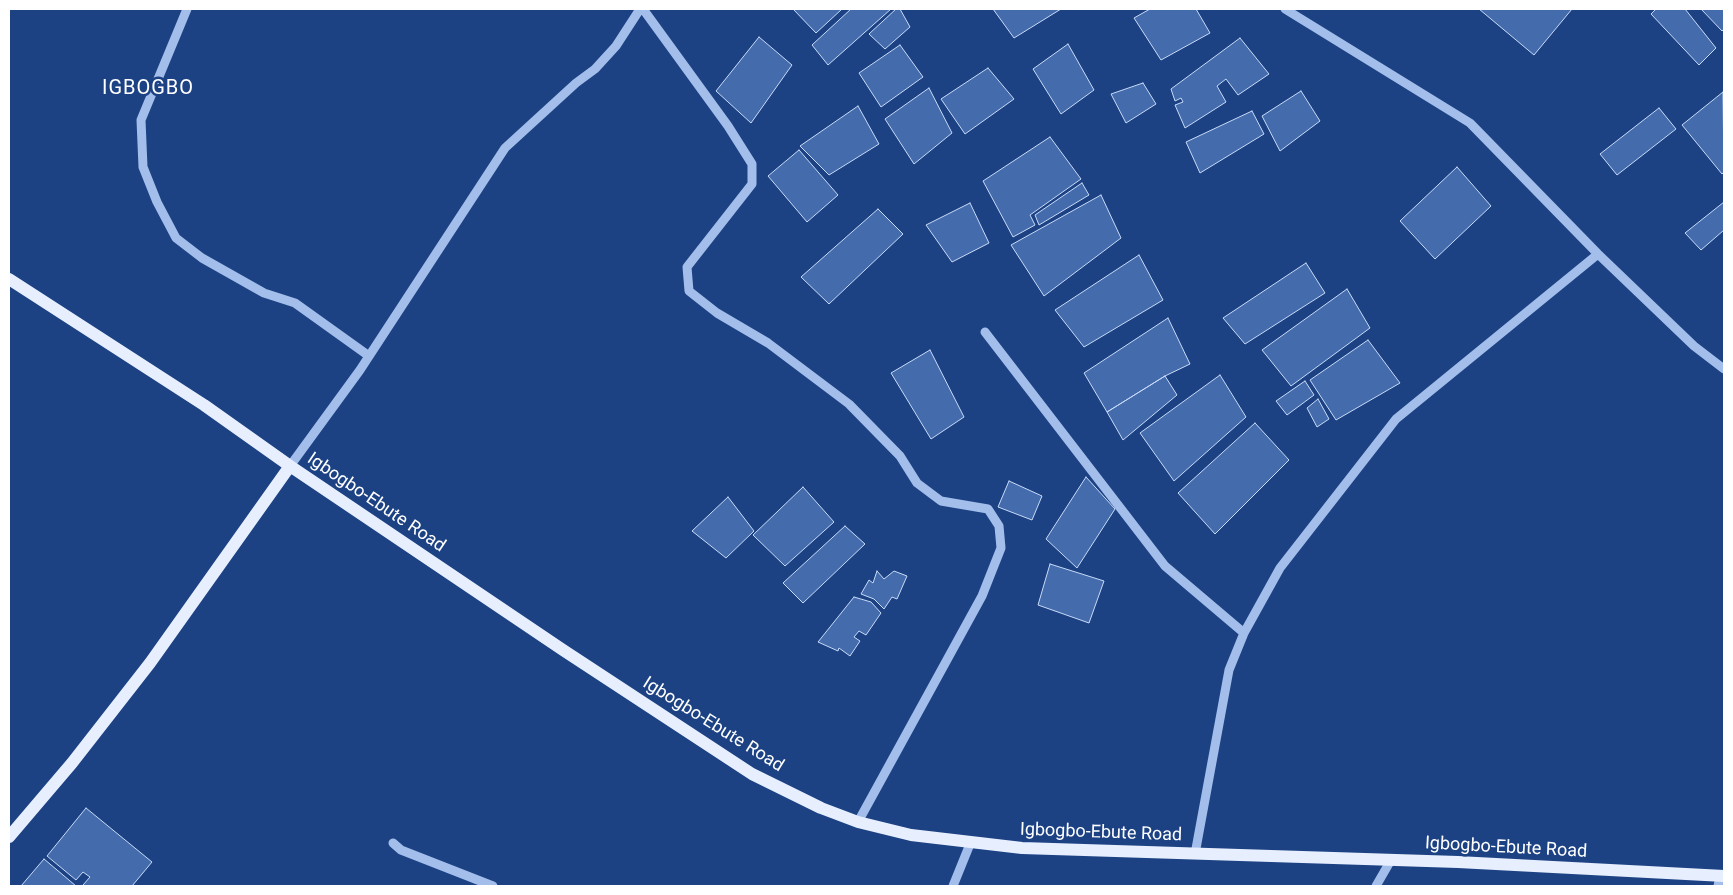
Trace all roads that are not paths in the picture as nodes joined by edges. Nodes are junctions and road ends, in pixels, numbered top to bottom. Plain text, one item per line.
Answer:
1 (187, 9) edge
2 (641, 9) edge
3 (1285, 9) edge
4 (1598, 254) junction
5 (9, 279) edge
6 (985, 332) dead end
7 (369, 356) junction
8 (1724, 369) edge
9 (290, 466) junction
10 (1244, 633) junction
11 (858, 822) junction
12 (9, 837) edge
13 (393, 843) dead end
14 (970, 844) junction
15 (1195, 854) junction
16 (1392, 860) junction
17 (1721, 880) edge
18 (493, 886) edge
19 (953, 886) edge
20 (1376, 886) edge

1 - 7 street
2 - 7 street
2 - 11 street
3 - 4 street
4 - 8 street
4 - 10 street
5 - 9 main road, Igbogbo-Ebute Road
6 - 10 street
7 - 9 street
9 - 11 main road, Igbogbo-Ebute Road
9 - 12 main road
10 - 15 street
11 - 14 main road, Igbogbo-Ebute Road
13 - 18 street
14 - 15 main road, Igbogbo-Ebute Road
14 - 19 street
15 - 16 main road, Igbogbo-Ebute Road
16 - 17 main road, Igbogbo-Ebute Road
16 - 20 street

